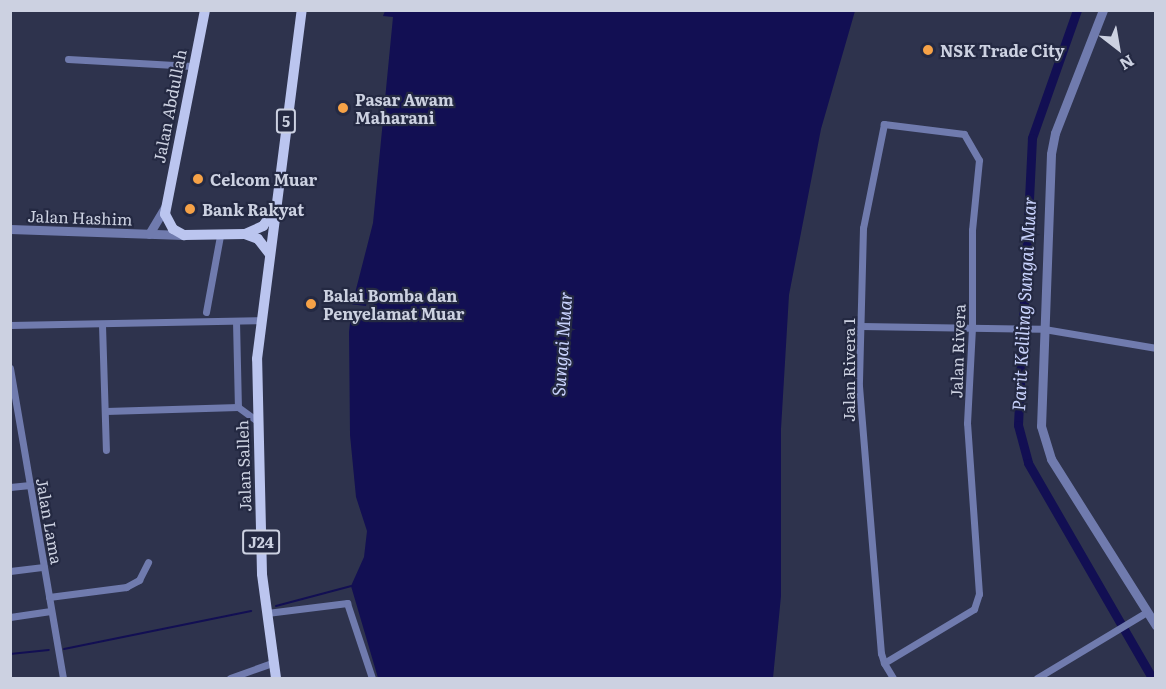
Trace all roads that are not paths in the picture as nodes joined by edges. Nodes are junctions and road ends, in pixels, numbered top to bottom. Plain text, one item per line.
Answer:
1 (204, 10) edge
2 (302, 10) edge
3 (1103, 10) edge
4 (68, 59) dead end
5 (192, 66) junction
6 (931, 129) joint
7 (165, 207) junction
8 (276, 208) junction
9 (10, 229) edge
10 (149, 234) junction
11 (245, 234) junction
12 (184, 235) junction
13 (220, 236) junction
14 (269, 253) junction
15 (206, 312) dead end
16 (261, 320) junction
17 (236, 321) junction
18 (10, 325) edge
19 (102, 325) junction
20 (861, 326) junction
21 (972, 326) junction
22 (1044, 329) junction
23 (1155, 348) edge
24 (10, 368) edge
25 (11, 377) edge
26 (238, 407) junction
27 (106, 411) junction
28 (257, 421) junction
29 (106, 450) dead end
30 (30, 485) junction
31 (10, 487) edge
32 (148, 562) dead end
33 (44, 567) junction
34 (10, 571) edge
35 (49, 597) junction
36 (51, 611) junction
37 (1147, 612) junction
38 (267, 613) junction
39 (10, 617) edge
40 (1155, 626) edge
41 (272, 663) junction
42 (884, 663) junction
43 (63, 678) edge
44 (230, 678) edge
45 (276, 678) edge
46 (372, 678) edge
47 (893, 678) edge
48 (1037, 678) edge

1 - 5 main road, Jalan Abdullah
2 - 8 main road, 5
3 - 22 street
4 - 5 street
5 - 7 main road, Jalan Abdullah
6 - 20 street, Jalan Rivera 1
6 - 21 street, Jalan Rivera
7 - 10 street
7 - 12 main road
8 - 11 main road
8 - 14 main road, 5
9 - 10 street, Jalan Hashim
10 - 12 street, Jalan Hashim
11 - 13 main road
11 - 14 main road
12 - 13 main road
13 - 15 street
14 - 16 main road, Jalan Salleh / J24
16 - 17 street
16 - 28 main road, Jalan Salleh / J24
17 - 19 street
17 - 26 street
18 - 19 street
19 - 27 street
20 - 21 street
20 - 42 street, Jalan Rivera 1
21 - 22 street
21 - 42 street, Jalan Rivera
22 - 23 street
22 - 37 street
24 - 25 street, Jalan Lama
25 - 30 street, Jalan Lama
26 - 27 street
26 - 28 street
27 - 29 street
28 - 38 main road, Jalan Salleh / J24
30 - 31 street
30 - 33 street, Jalan Lama
32 - 35 street
33 - 34 street
33 - 35 street, Jalan Lama
35 - 36 street, Jalan Lama
36 - 39 street
36 - 43 street, Jalan Lama
37 - 40 street
37 - 48 street
38 - 41 main road, Jalan Salleh / J24
38 - 46 street
41 - 44 street
41 - 45 main road, Jalan Salleh / J24
42 - 47 street

